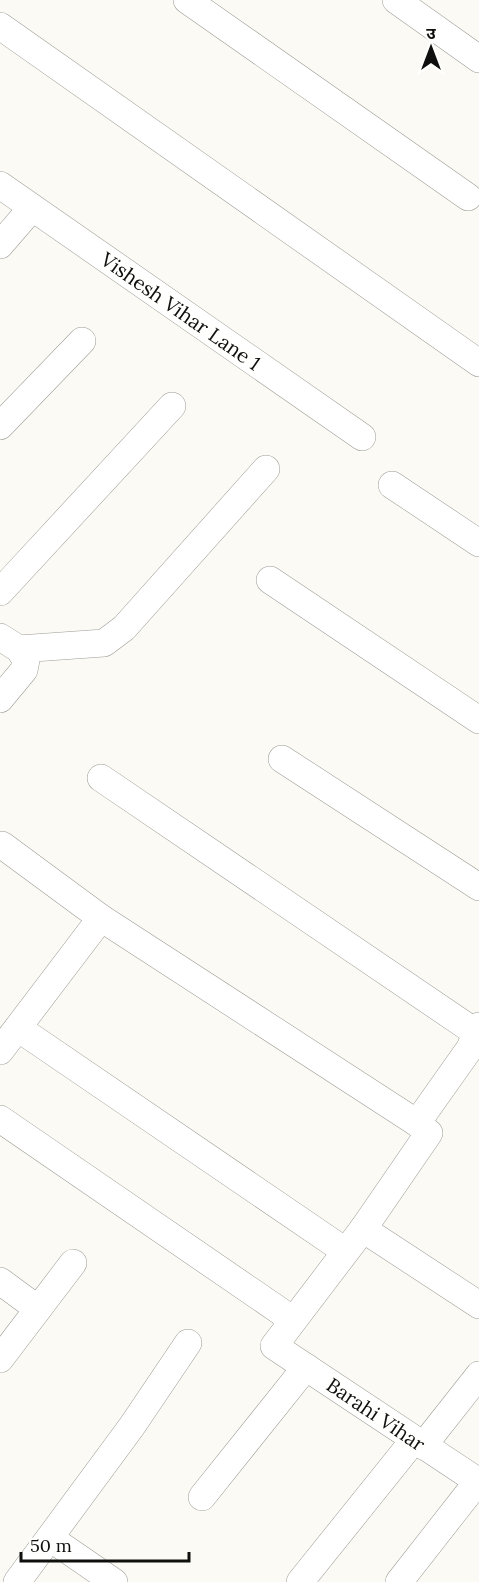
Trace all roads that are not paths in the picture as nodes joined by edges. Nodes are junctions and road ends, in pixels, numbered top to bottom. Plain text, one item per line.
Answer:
1 (187, 0) edge
2 (396, 0) edge
3 (0, 26) edge
4 (479, 59) edge
5 (0, 185) edge
6 (468, 197) dead end
7 (32, 208) junction
8 (0, 245) edge
9 (82, 340) dead end
10 (479, 363) edge
11 (172, 406) dead end
12 (0, 426) edge
13 (362, 437) dead end
14 (266, 469) dead end
15 (392, 485) dead end
16 (479, 543) edge
17 (270, 580) dead end
18 (0, 592) edge
19 (9, 643) edge
20 (0, 699) edge
21 (479, 720) edge
22 (282, 759) dead end
23 (101, 778) dead end
24 (2, 845) dead end
25 (479, 887) edge
26 (101, 918) junction
27 (18, 1028) junction
28 (476, 1040) edge
29 (0, 1051) edge
30 (0, 1119) edge
31 (417, 1124) junction
32 (363, 1228) junction
33 (345, 1251) junction
34 (73, 1263) dead end
35 (0, 1281) edge
36 (479, 1305) edge
37 (38, 1309) junction
38 (292, 1320) junction
39 (188, 1343) dead end
40 (0, 1359) edge
41 (306, 1367) junction
42 (479, 1376) edge
43 (419, 1443) junction
44 (478, 1481) edge
45 (202, 1497) dead end
46 (50, 1538) junction
47 (17, 1582) edge
48 (114, 1582) edge
49 (300, 1582) edge
50 (399, 1582) edge

1 - 6 street
2 - 4 street
3 - 10 street
5 - 7 street, Vishesh Vihar Lane 1
7 - 8 street
7 - 13 street, Vishesh Vihar Lane 1
9 - 12 street
11 - 18 street
14 - 19 street
15 - 16 street
17 - 21 street
19 - 20 street
22 - 25 street
23 - 28 street
24 - 26 street
26 - 27 street
26 - 31 street
27 - 29 street
27 - 33 street
28 - 31 street
30 - 38 street
31 - 32 street
32 - 33 street
32 - 36 street
33 - 38 street
34 - 37 street
35 - 37 street
37 - 40 street
38 - 41 street, Barahi Vihar
39 - 46 street
41 - 43 street, Barahi Vihar
41 - 45 street
42 - 43 street
43 - 44 street, Barahi Vihar
43 - 49 street
44 - 50 street
46 - 47 street
46 - 48 street

